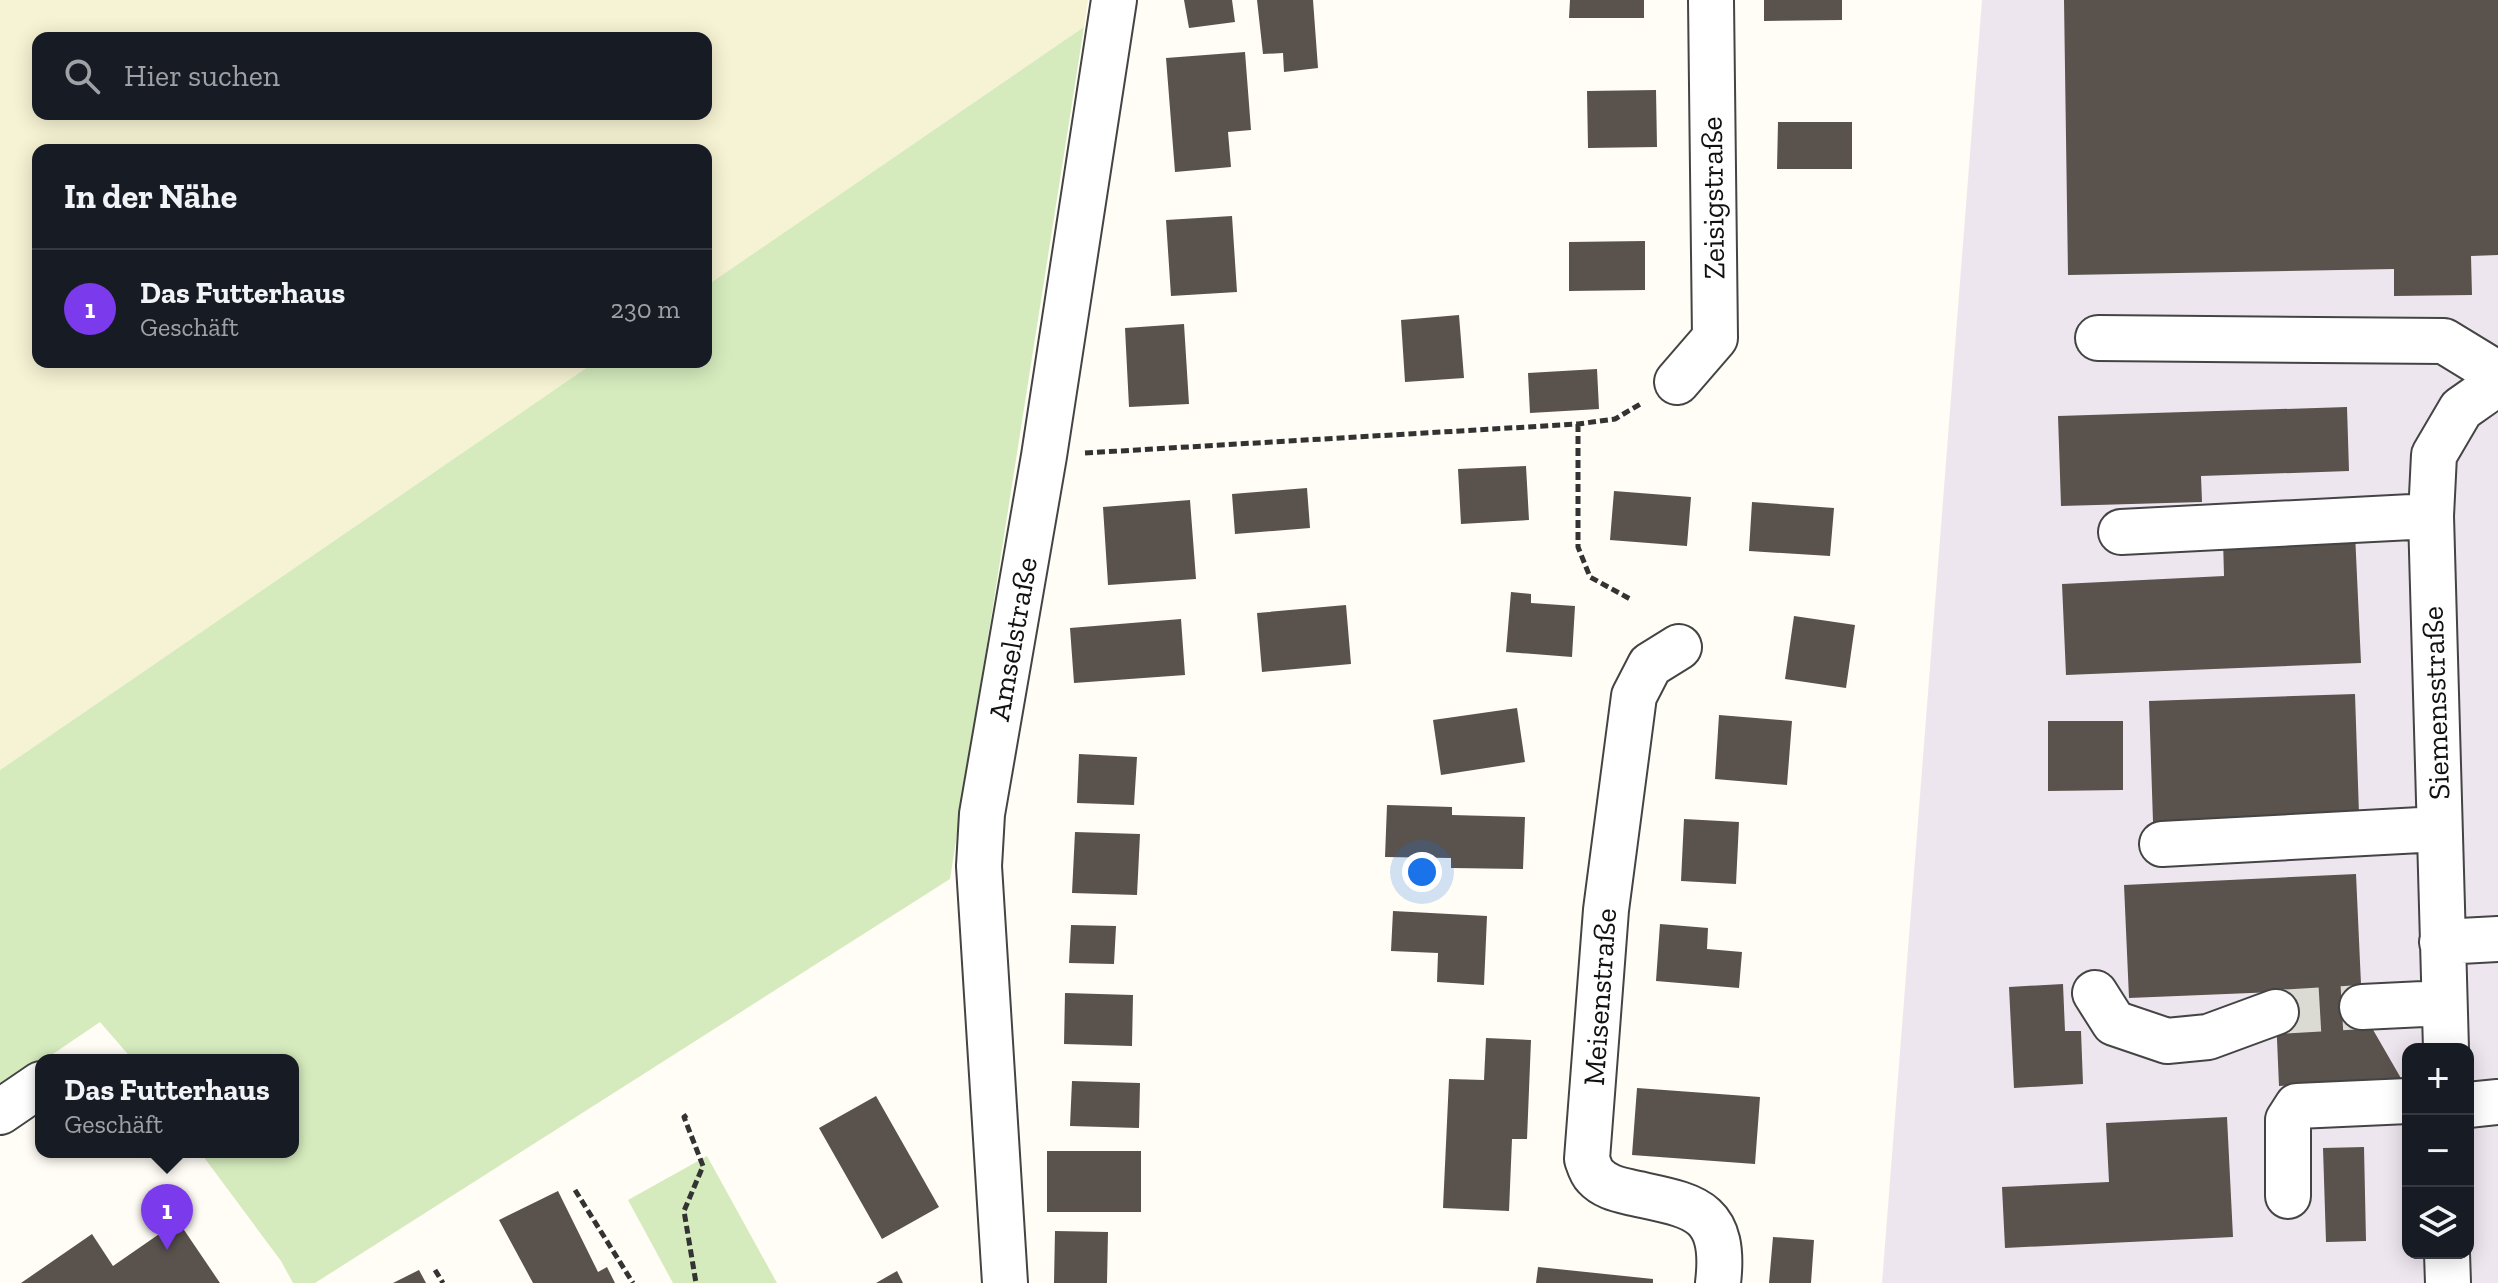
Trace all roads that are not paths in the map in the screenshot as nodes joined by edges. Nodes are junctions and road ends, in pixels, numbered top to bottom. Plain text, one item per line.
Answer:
1 (1114, 0) edge
2 (1711, 0) edge
3 (2098, 338) dead end
4 (2498, 374) edge
5 (1677, 382) road end
6 (2498, 383) edge
7 (2431, 516) junction
8 (2121, 532) dead end
9 (1679, 647) dead end
10 (2439, 829) junction
11 (2162, 844) dead end
12 (2498, 939) edge
13 (2442, 942) junction
14 (2095, 993) dead end
15 (2444, 1003) junction
16 (2362, 1007) tunnel mouth
17 (2276, 1012) tunnel mouth
18 (2446, 1043) edge
19 (35, 1088) edge
20 (2402, 1101) edge
21 (2498, 1102) edge
22 (2474, 1104) edge
23 (0, 1112) edge
24 (2288, 1196) dead end
25 (2447, 1259) edge
26 (1005, 1283) edge
27 (1718, 1283) edge
28 (2448, 1283) edge

1 - 26 street, Amselstraße
2 - 5 street, Zeisigstraße
3 - 4 street
6 - 7 street, Siemensstraße
7 - 8 street
7 - 10 street, Siemensstraße
9 - 27 street, Meisenstraße
10 - 11 street
10 - 13 street, Siemensstraße
12 - 13 street
13 - 15 street, Siemensstraße
14 - 17 street
15 - 16 street
15 - 18 street, Siemensstraße
19 - 23 street
20 - 24 street
21 - 22 street
25 - 28 street

